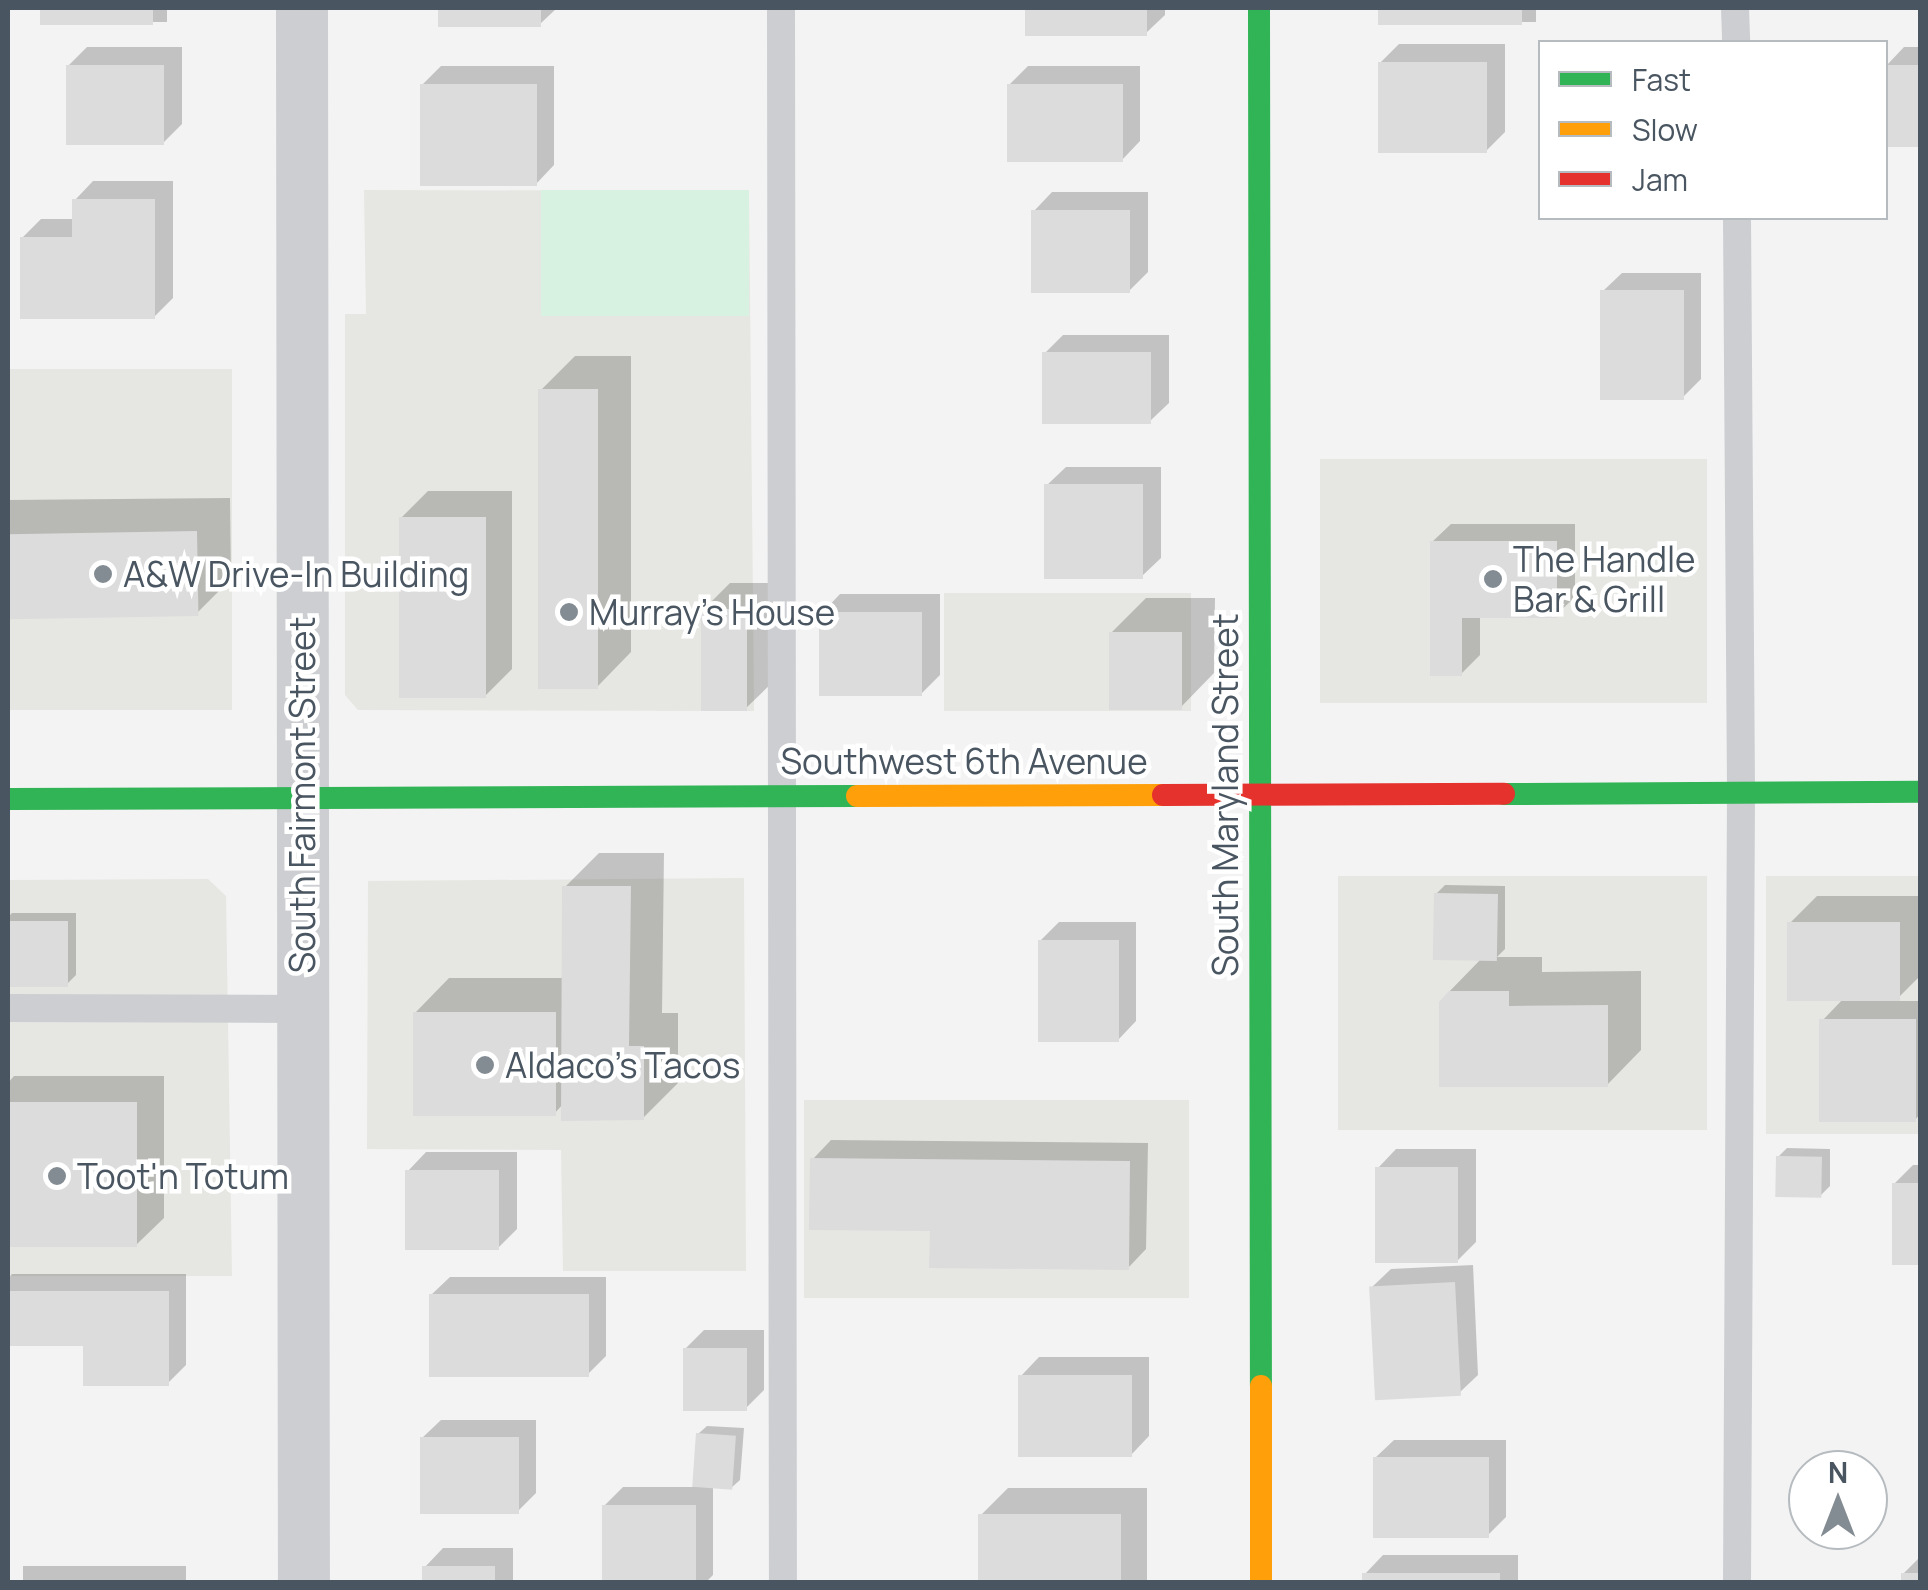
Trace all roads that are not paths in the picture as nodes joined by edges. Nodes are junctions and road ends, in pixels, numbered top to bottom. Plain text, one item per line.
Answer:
1 (302, 8) edge
2 (781, 8) edge
3 (1259, 8) edge
4 (1735, 8) edge
5 (1736, 40) edge
6 (1736, 220) edge
7 (1920, 792) edge
8 (1741, 793) junction
9 (1260, 795) junction
10 (780, 797) junction
11 (8, 799) edge
12 (302, 800) junction
13 (8, 1008) edge
14 (302, 1009) junction
15 (304, 1582) edge
16 (783, 1582) edge
17 (1261, 1582) edge
18 (1737, 1582) edge

1 - 12 street, South Fairmont Street
2 - 10 lane
3 - 9 main road, South Maryland Street
4 - 5 lane
6 - 8 lane
7 - 8 main road, Southwest 6th Avenue
8 - 9 main road, Southwest 6th Avenue
8 - 18 lane
9 - 10 main road, Southwest 6th Avenue
9 - 17 main road, South Maryland Street
10 - 12 main road, Southwest 6th Avenue
10 - 16 lane
11 - 12 main road, Southwest 6th Avenue
12 - 14 street, South Fairmont Street
13 - 14 lane
14 - 15 street, South Fairmont Street

